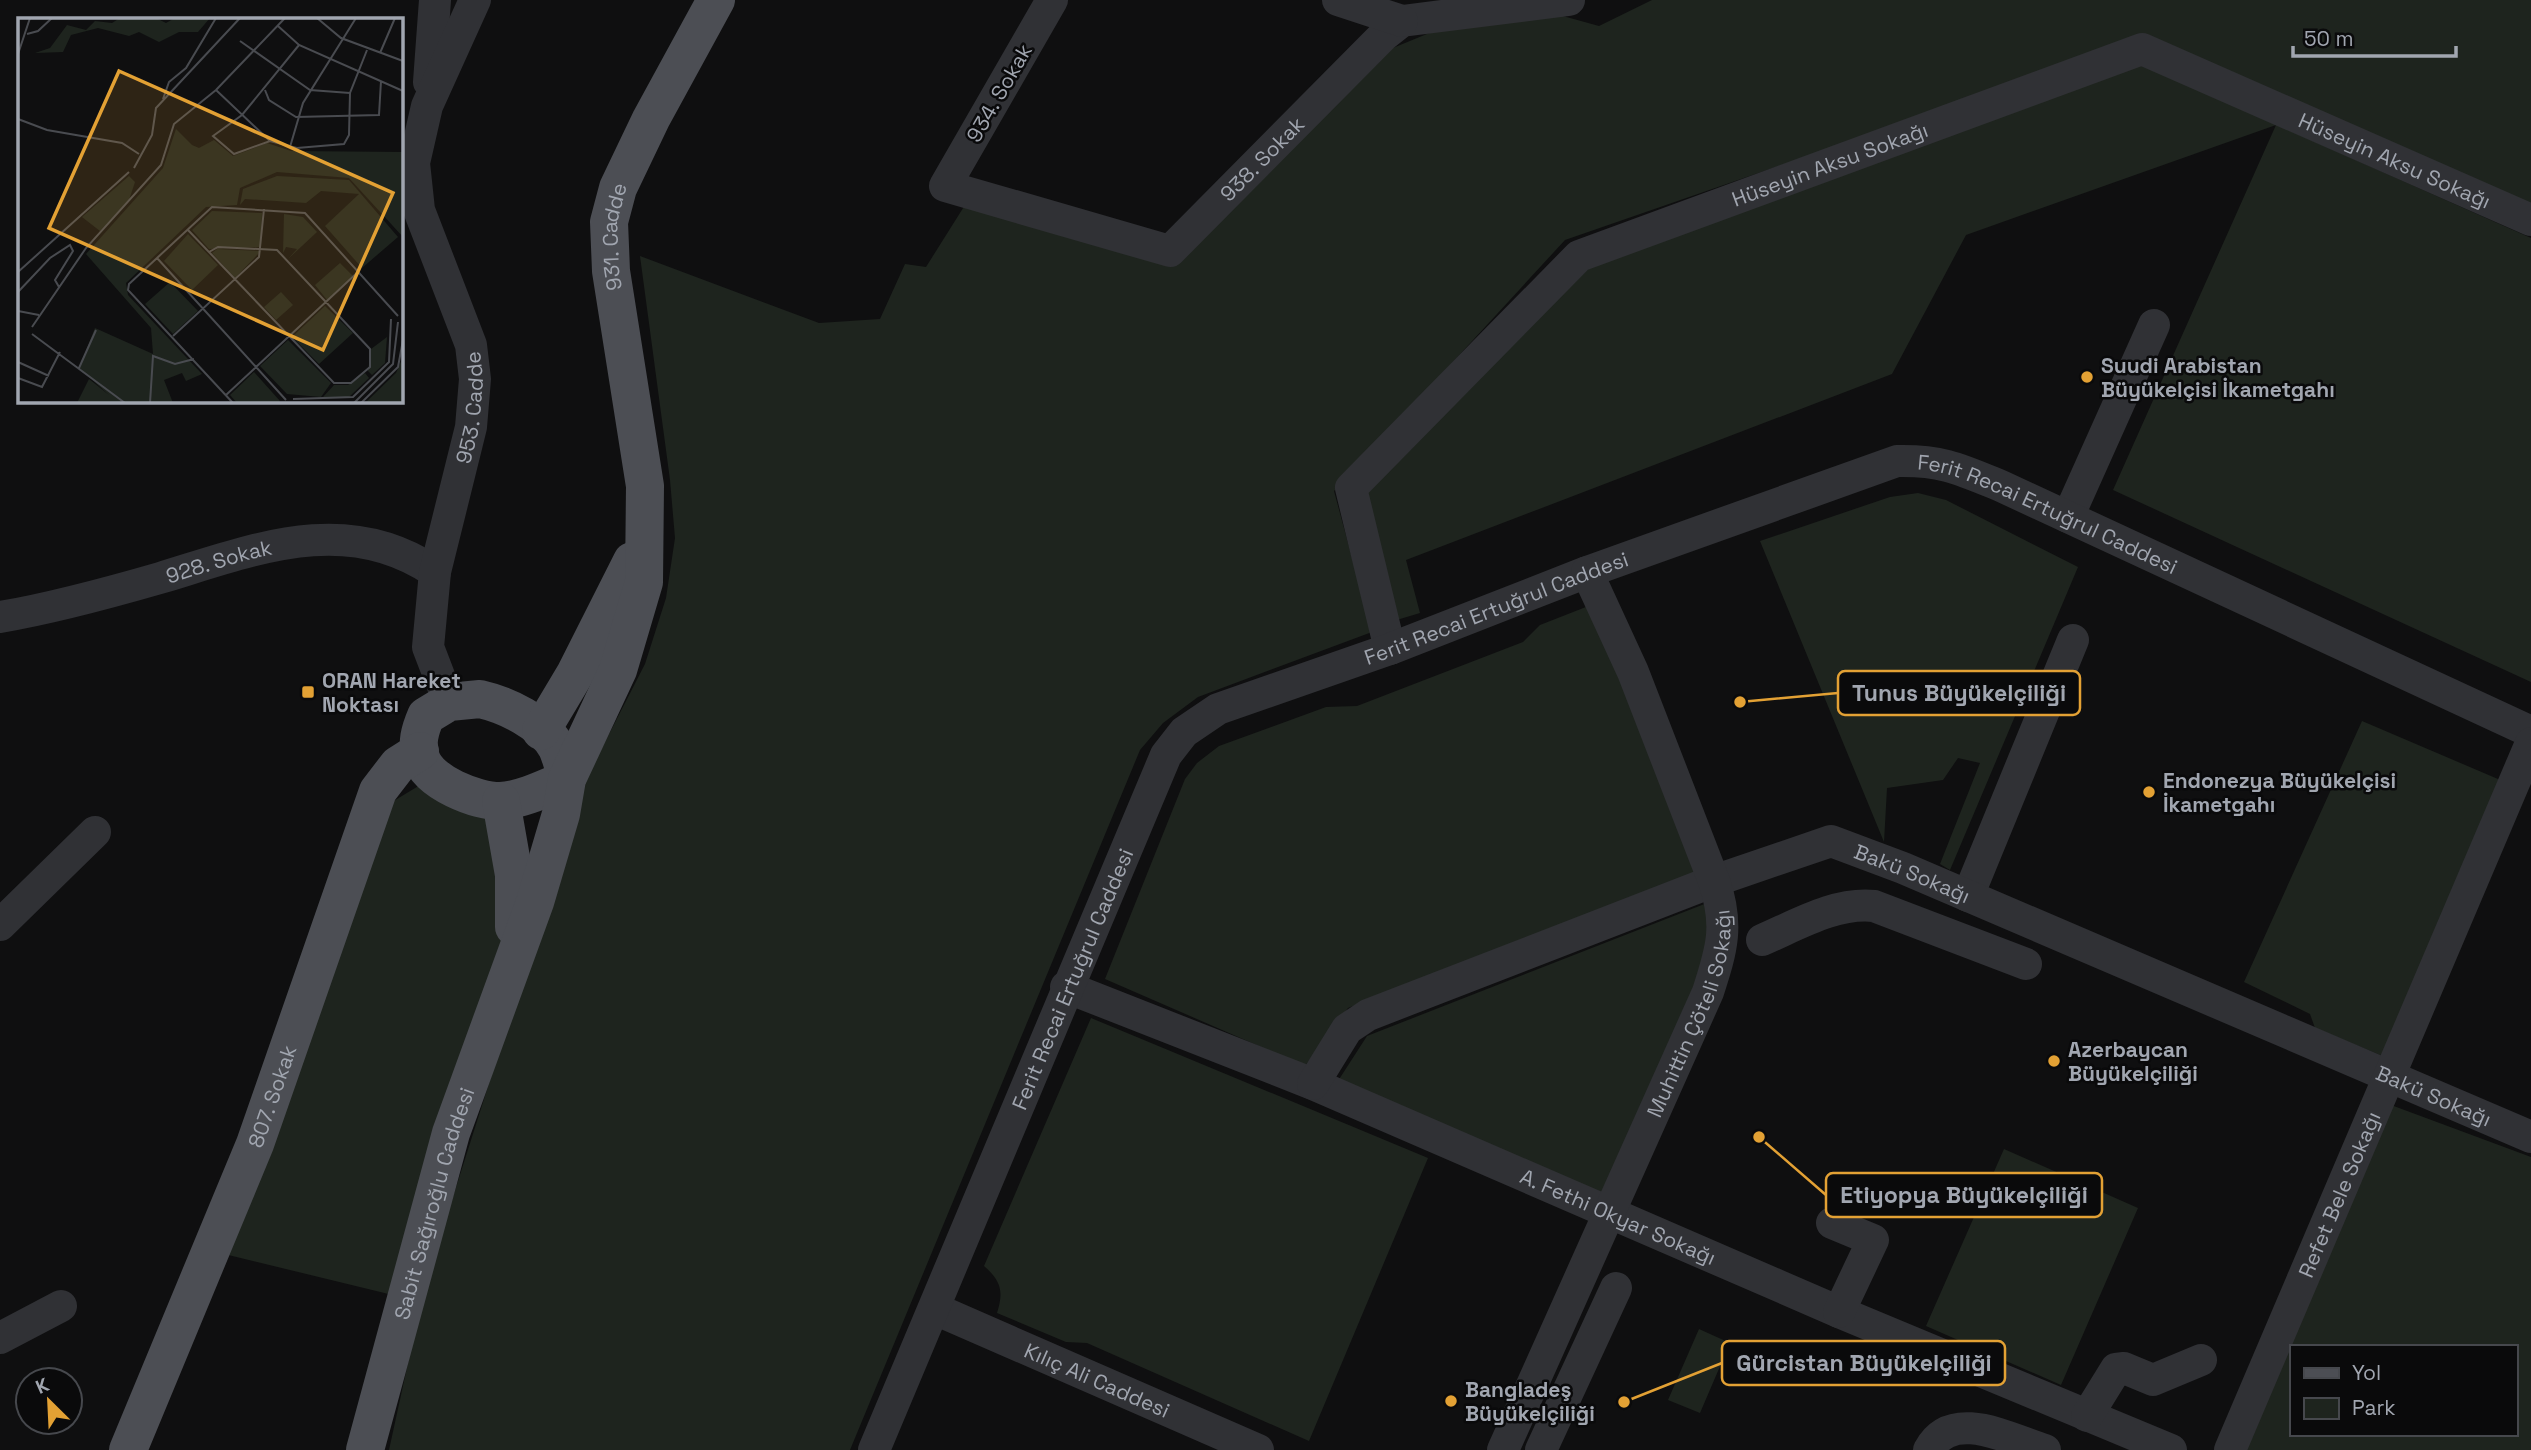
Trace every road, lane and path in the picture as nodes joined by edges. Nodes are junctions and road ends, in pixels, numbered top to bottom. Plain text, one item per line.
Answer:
1 (435, 0) edge
2 (475, 0) edge
3 (716, 0) edge
4 (1052, 0) edge
5 (1338, 0) edge
6 (1569, 0) edge
7 (1402, 20) junction
8 (427, 106) junction
9 (945, 186) joint
10 (2531, 220) edge
11 (2154, 325) dead end
12 (2068, 517) junction
13 (644, 537) junction
14 (435, 572) junction
15 (1587, 572) junction
16 (0, 617) edge
17 (2073, 640) dead end
18 (1390, 649) junction
19 (449, 702) junction
20 (541, 730) junction
21 (2531, 732) edge
22 (2531, 743) edge
23 (420, 751) junction
24 (567, 779) junction
25 (501, 801) junction
26 (95, 832) dead end
27 (1903, 868) junction
28 (1714, 881) junction
29 (1968, 896) junction
30 (1881, 909) junction
31 (0, 925) edge
32 (1762, 940) dead end
33 (514, 961) junction
34 (2026, 964) dead end
35 (1066, 987) junction
36 (2388, 1078) junction
37 (1313, 1084) junction
38 (2531, 1137) edge
39 (1608, 1213) junction
40 (1832, 1223) dead end
41 (1616, 1288) dead end
42 (61, 1306) dead end
43 (935, 1309) junction
44 (1839, 1311) junction
45 (0, 1338) edge
46 (2202, 1360) dead end
47 (2087, 1416) junction
48 (128, 1450) edge
49 (365, 1450) edge
50 (874, 1450) edge
51 (1258, 1450) edge
52 (1503, 1450) edge
53 (1541, 1450) edge
54 (1928, 1450) edge
55 (2045, 1450) edge
56 (2171, 1450) edge
57 (2230, 1450) edge

1 - 8 street
2 - 8 street, 953. Cadde
3 - 13 main road, 931. Cadde
4 - 9 street, 934. Sokak
5 - 7 street
6 - 7 street
7 - 9 street, 938. Sokak
8 - 14 street, 953. Cadde
10 - 18 street, Hüseyin Aksu Sokağı
11 - 12 street
12 - 15 street, Ferit Recai Ertuğrul Caddesi
12 - 21 street, Ferit Recai Ertuğrul Caddesi
13 - 20 main road, 931. Cadde
13 - 24 main road, 931. Cadde
14 - 16 street, 928. Sokak
14 - 19 street, 953. Cadde
15 - 18 street, Ferit Recai Ertuğrul Caddesi
15 - 28 street, Muhittin Çöteli Sokağı
17 - 29 street
18 - 35 street, Ferit Recai Ertuğrul Caddesi
19 - 20 main road
19 - 23 main road
20 - 24 main road
22 - 36 street, Refet Bele Sokağı
23 - 25 main road
23 - 48 main road, 807. Sokak
24 - 25 main road
24 - 33 main road, Sabit Sağıroğlu Caddesi
25 - 33 main road, Sabit Sağıroğlu Caddesi
26 - 31 street
27 - 28 street, Bakü Sokağı
27 - 29 street, Bakü Sokağı
27 - 30 street
28 - 37 street, Bakü Sokağı
28 - 39 street, Muhittin Çöteli Sokağı
29 - 36 street, Bakü Sokağı
30 - 32 street
30 - 34 street
33 - 49 main road, Sabit Sağıroğlu Caddesi
35 - 37 street, A. Fethi Okyar Sokağı
35 - 43 street, Ferit Recai Ertuğrul Caddesi
36 - 38 street, Bakü Sokağı
36 - 57 street, Refet Bele Sokağı
37 - 39 street, A. Fethi Okyar Sokağı
39 - 44 street, A. Fethi Okyar Sokağı
39 - 52 street, Muhittin Çöteli Sokağı
40 - 44 street
41 - 53 street
42 - 45 street
43 - 50 street, Ferit Recai Ertuğrul Caddesi
43 - 51 street, Kılıç Ali Caddesi
44 - 47 street, A. Fethi Okyar Sokağı
46 - 47 street
47 - 56 street, A. Fethi Okyar Sokağı
54 - 55 street

